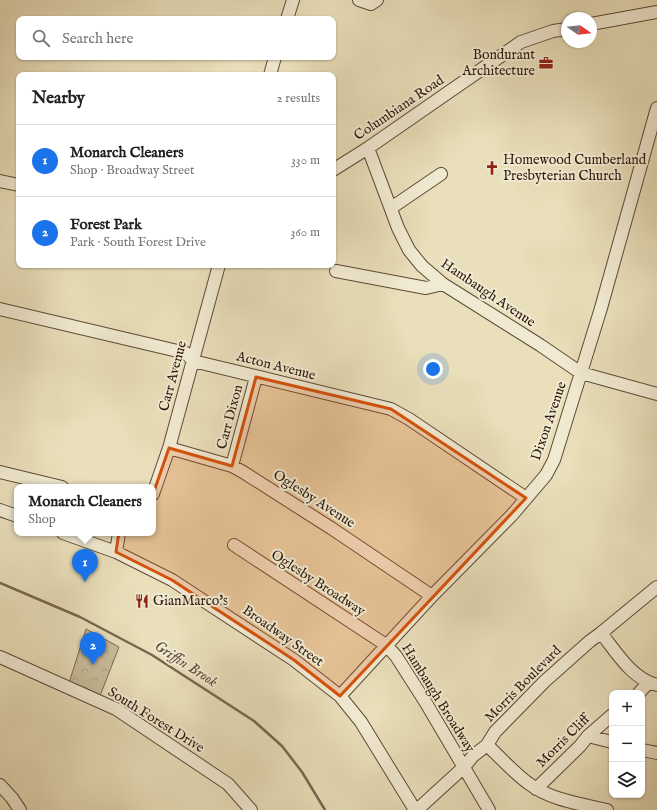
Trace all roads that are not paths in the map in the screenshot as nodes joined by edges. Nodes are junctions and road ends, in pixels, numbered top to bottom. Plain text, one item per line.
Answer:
1 (293, 0) edge
2 (359, 0) edge
3 (377, 0) edge
4 (657, 12) edge
5 (288, 16) edge
6 (597, 23) edge
7 (561, 29) edge
8 (274, 60) edge
9 (271, 72) edge
10 (657, 108) edge
11 (368, 148) junction
12 (336, 168) edge
13 (441, 174) dead end
14 (0, 181) edge
15 (16, 184) edge
16 (391, 208) junction
17 (218, 268) edge
18 (336, 271) dead end
19 (444, 284) junction
20 (0, 309) edge
21 (193, 361) junction
22 (581, 374) junction
23 (256, 377) junction
24 (657, 394) edge
25 (169, 448) junction
26 (232, 466) junction
27 (0, 472) edge
28 (50, 484) edge
29 (156, 485) edge
30 (526, 498) junction
31 (0, 510) edge
32 (14, 515) edge
33 (71, 536) edge
34 (119, 536) edge
35 (234, 545) dead end
36 (116, 552) junction
37 (656, 586) edge
38 (432, 596) junction
39 (601, 633) junction
40 (386, 645) junction
41 (0, 657) edge
42 (653, 684) edge
43 (643, 690) edge
44 (340, 696) junction
45 (609, 718) edge
46 (588, 736) junction
47 (609, 741) edge
48 (487, 745) junction
49 (645, 751) edge
50 (657, 753) edge
51 (464, 767) junction
52 (0, 785) edge
53 (536, 789) junction
54 (245, 807) edge
55 (20, 810) edge
56 (416, 810) edge
57 (488, 810) edge
58 (607, 810) edge

1 - 5 street
2 - 3 street
4 - 6 street
7 - 11 street, Columbiana Road
8 - 9 street
10 - 22 street, Dixon Avenue
11 - 12 street, Columbiana Road
11 - 16 street, Hambaugh Avenue
13 - 16 street
14 - 15 street
16 - 19 street, Hambaugh Avenue
17 - 21 street, Carr Avenue
18 - 19 street
19 - 22 street, Hambaugh Avenue
20 - 21 street, Acton Avenue
21 - 23 street, Acton Avenue
21 - 25 street, Carr Avenue
22 - 24 street, Hambaugh Avenue
22 - 30 street, Dixon Avenue
23 - 26 street, Carr Dixon
23 - 30 street, Acton Avenue
25 - 26 street, Oglesby Avenue
25 - 29 street, Carr Avenue
26 - 38 street, Oglesby Avenue
27 - 28 street
30 - 38 street, Dixon Avenue
31 - 32 street
33 - 36 street, Broadway Street
34 - 36 street
35 - 40 street, Oglesby Broadway
36 - 44 street, Broadway Street
37 - 39 street, Morris Boulevard
38 - 40 street, Dixon Avenue
39 - 42 street
39 - 48 street, Morris Boulevard
40 - 44 street, Dixon Avenue
40 - 51 street, Hambaugh Broadway
41 - 54 street, South Forest Drive
42 - 43 street
44 - 56 street, Broadway Street
45 - 46 street, Morris Cliff
46 - 47 street
46 - 53 street, Morris Cliff
48 - 51 street, Morris Boulevard
48 - 53 street
49 - 50 street
51 - 56 street, Morris Boulevard
51 - 57 street, Hambaugh Broadway
52 - 55 street
53 - 58 street

